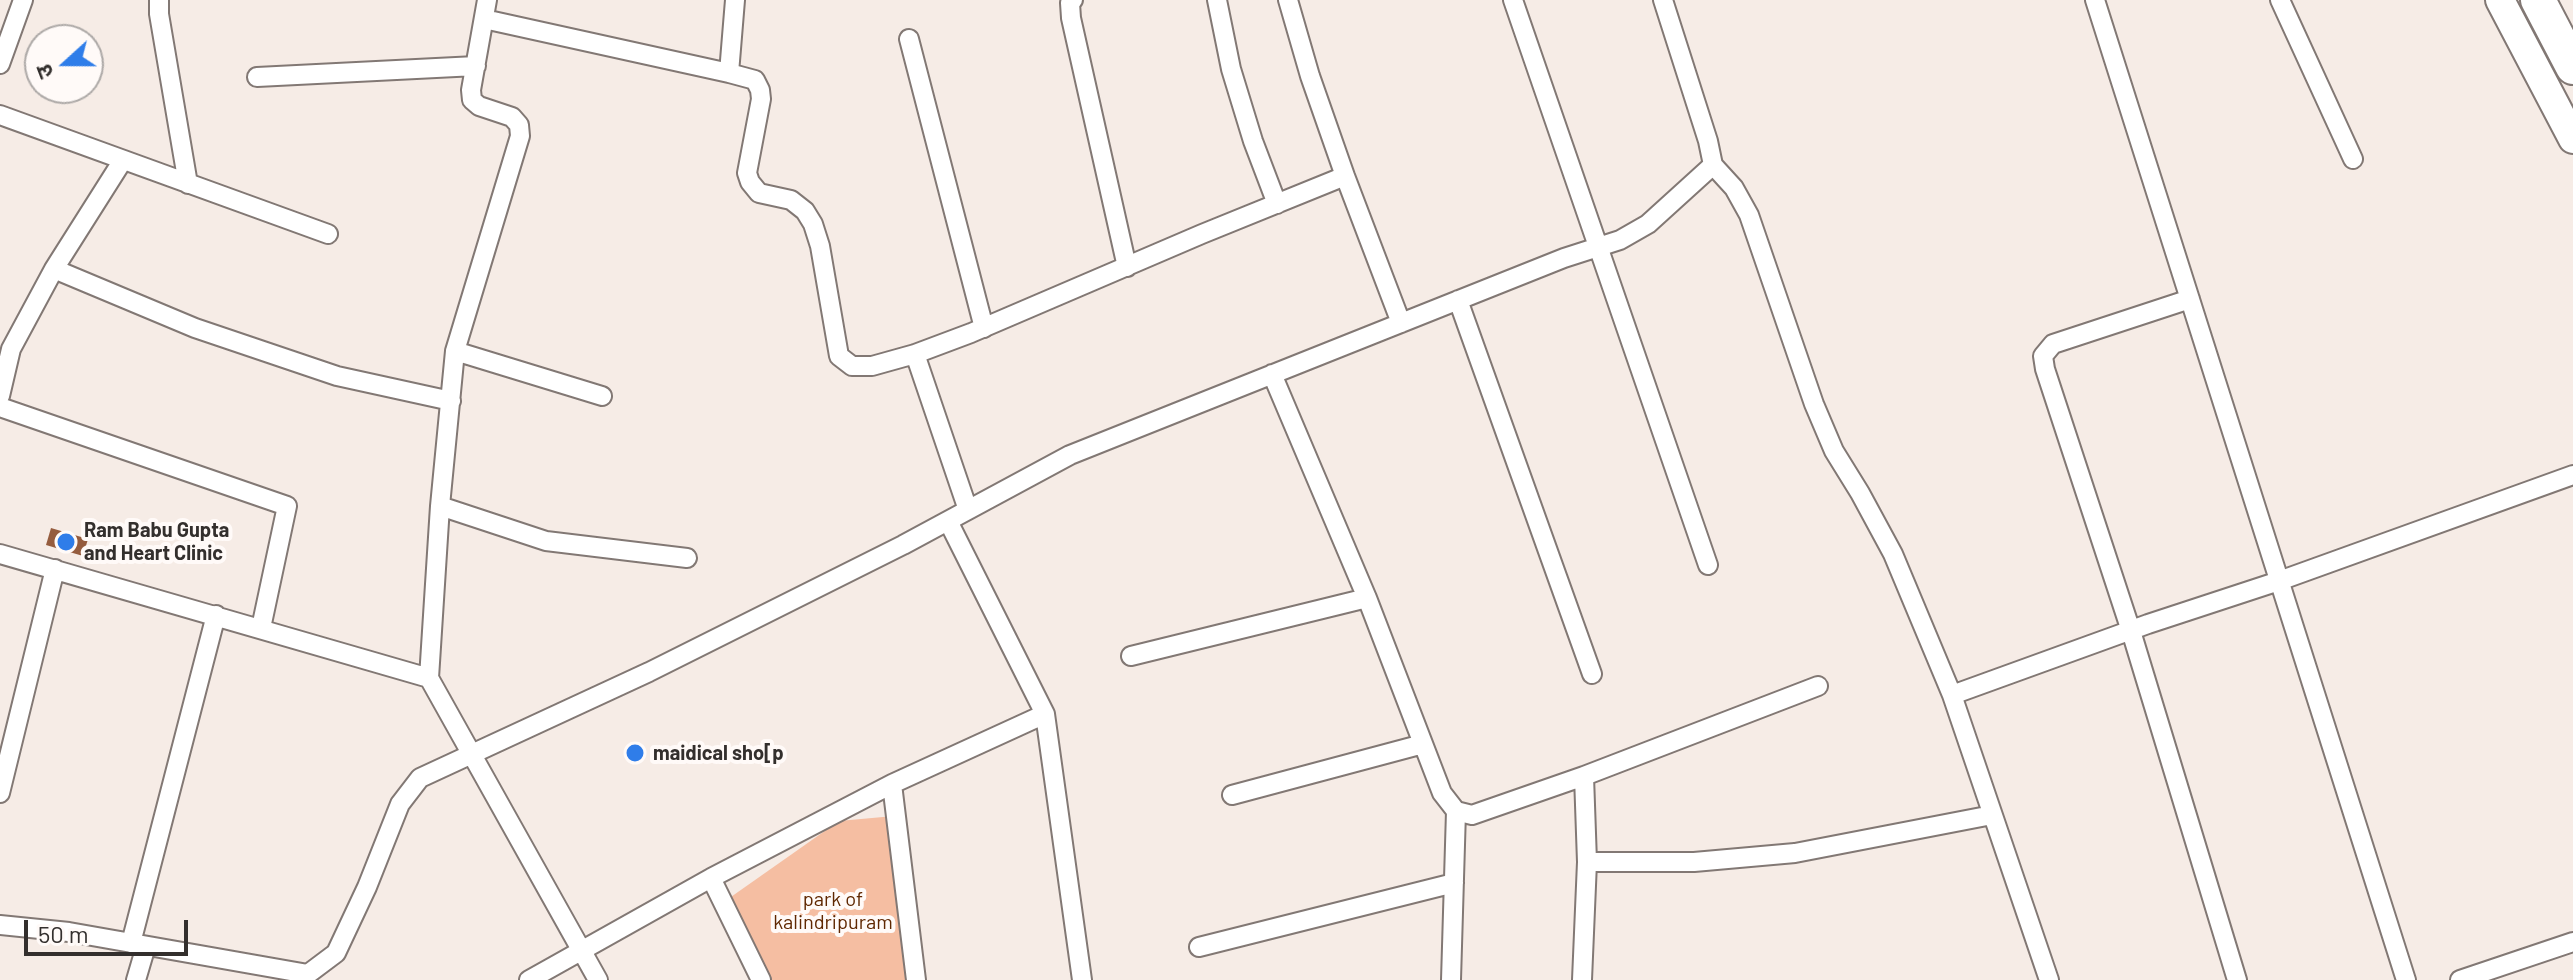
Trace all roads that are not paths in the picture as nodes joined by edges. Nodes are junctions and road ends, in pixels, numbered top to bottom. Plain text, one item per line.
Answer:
1 (23, 0) edge
2 (159, 0) edge
3 (487, 0) edge
4 (735, 0) edge
5 (1073, 0) edge
6 (1217, 0) edge
7 (1288, 0) edge
8 (1513, 0) edge
9 (1663, 0) edge
10 (2095, 0) edge
11 (2280, 0) edge
12 (2500, 0) edge
13 (2538, 0) edge
14 (484, 19) junction
15 (909, 39) dead end
16 (0, 64) edge
17 (476, 66) junction
18 (2573, 67) edge
19 (729, 73) junction
20 (257, 77) dead end
21 (0, 115) edge
22 (2573, 139) edge
23 (2353, 159) dead end
24 (123, 160) junction
25 (1713, 165) junction
26 (1345, 176) junction
27 (188, 184) junction
28 (1277, 204) junction
29 (328, 234) dead end
30 (1598, 247) junction
31 (1127, 267) junction
32 (54, 269) junction
33 (2190, 299) junction
34 (1458, 300) junction
35 (1401, 323) junction
36 (984, 328) junction
37 (455, 351) junction
38 (915, 354) junction
39 (1272, 374) junction
40 (0, 396) edge
41 (602, 396) dead end
42 (451, 401) junction
43 (0, 407) edge
44 (2573, 475) edge
45 (440, 506) junction
46 (968, 510) junction
47 (948, 521) junction
48 (0, 554) edge
49 (687, 558) dead end
50 (1708, 565) dead end
51 (55, 569) junction
52 (2279, 581) junction
53 (1367, 598) junction
54 (216, 615) junction
55 (261, 628) junction
56 (2131, 631) junction
57 (1131, 656) dead end
58 (1592, 674) dead end
59 (429, 678) junction
60 (1818, 686) dead end
61 (1952, 695) junction
62 (1045, 714) junction
63 (1423, 744) junction
64 (472, 754) junction
65 (1584, 776) junction
66 (892, 784) junction
67 (0, 793) edge
68 (1232, 795) dead end
69 (1456, 811) junction
70 (1992, 815) junction
71 (1587, 862) junction
72 (711, 878) junction
73 (1454, 883) junction
74 (0, 925) edge
75 (2573, 942) edge
76 (139, 944) junction
77 (1199, 947) dead end
78 (584, 951) junction
79 (307, 977) edge
80 (136, 980) edge
81 (529, 980) edge
82 (598, 980) edge
83 (761, 980) edge
84 (916, 980) edge
85 (1082, 980) edge
86 (1451, 980) edge
87 (1582, 980) edge
88 (2049, 980) edge
89 (2237, 980) edge
90 (2406, 980) edge
91 (2460, 980) edge

1 - 16 street
2 - 27 street
3 - 14 street
4 - 19 street
5 - 31 street
6 - 28 street
7 - 26 street
8 - 30 street
9 - 25 street
10 - 33 street
11 - 23 street
12 - 22 main road
13 - 18 highway
14 - 17 street
14 - 19 street
15 - 36 street
17 - 20 street
17 - 37 street
19 - 38 street
21 - 24 street
24 - 27 street
24 - 32 street
25 - 30 street
25 - 61 street
26 - 28 street
26 - 35 street
27 - 29 street
28 - 31 street
30 - 34 street
30 - 50 street
31 - 36 street
32 - 40 street
32 - 42 street
33 - 52 street
33 - 56 street
34 - 35 street
34 - 58 street
35 - 39 street
36 - 38 street
37 - 41 street
37 - 42 street
38 - 46 street
39 - 46 street
39 - 53 street
42 - 45 street
43 - 55 street
44 - 52 street
45 - 49 street
45 - 59 street
46 - 47 street
47 - 62 street
47 - 64 street
48 - 51 street
51 - 54 street
51 - 67 street
52 - 56 street
52 - 90 street
53 - 57 street
53 - 63 street
54 - 55 street
54 - 76 street
55 - 59 street
56 - 61 street
56 - 89 street
59 - 64 street
60 - 65 street
61 - 70 street
62 - 66 street
62 - 85 street
63 - 68 street
63 - 69 street
64 - 78 street
64 - 79 street
65 - 69 street
65 - 71 street
66 - 72 street
66 - 84 street
69 - 73 street
70 - 71 street
70 - 88 street
71 - 87 street
72 - 78 street
72 - 83 street
73 - 77 street
73 - 86 street
74 - 76 street
75 - 91 street
76 - 79 street
76 - 80 street
78 - 81 street
78 - 82 street

